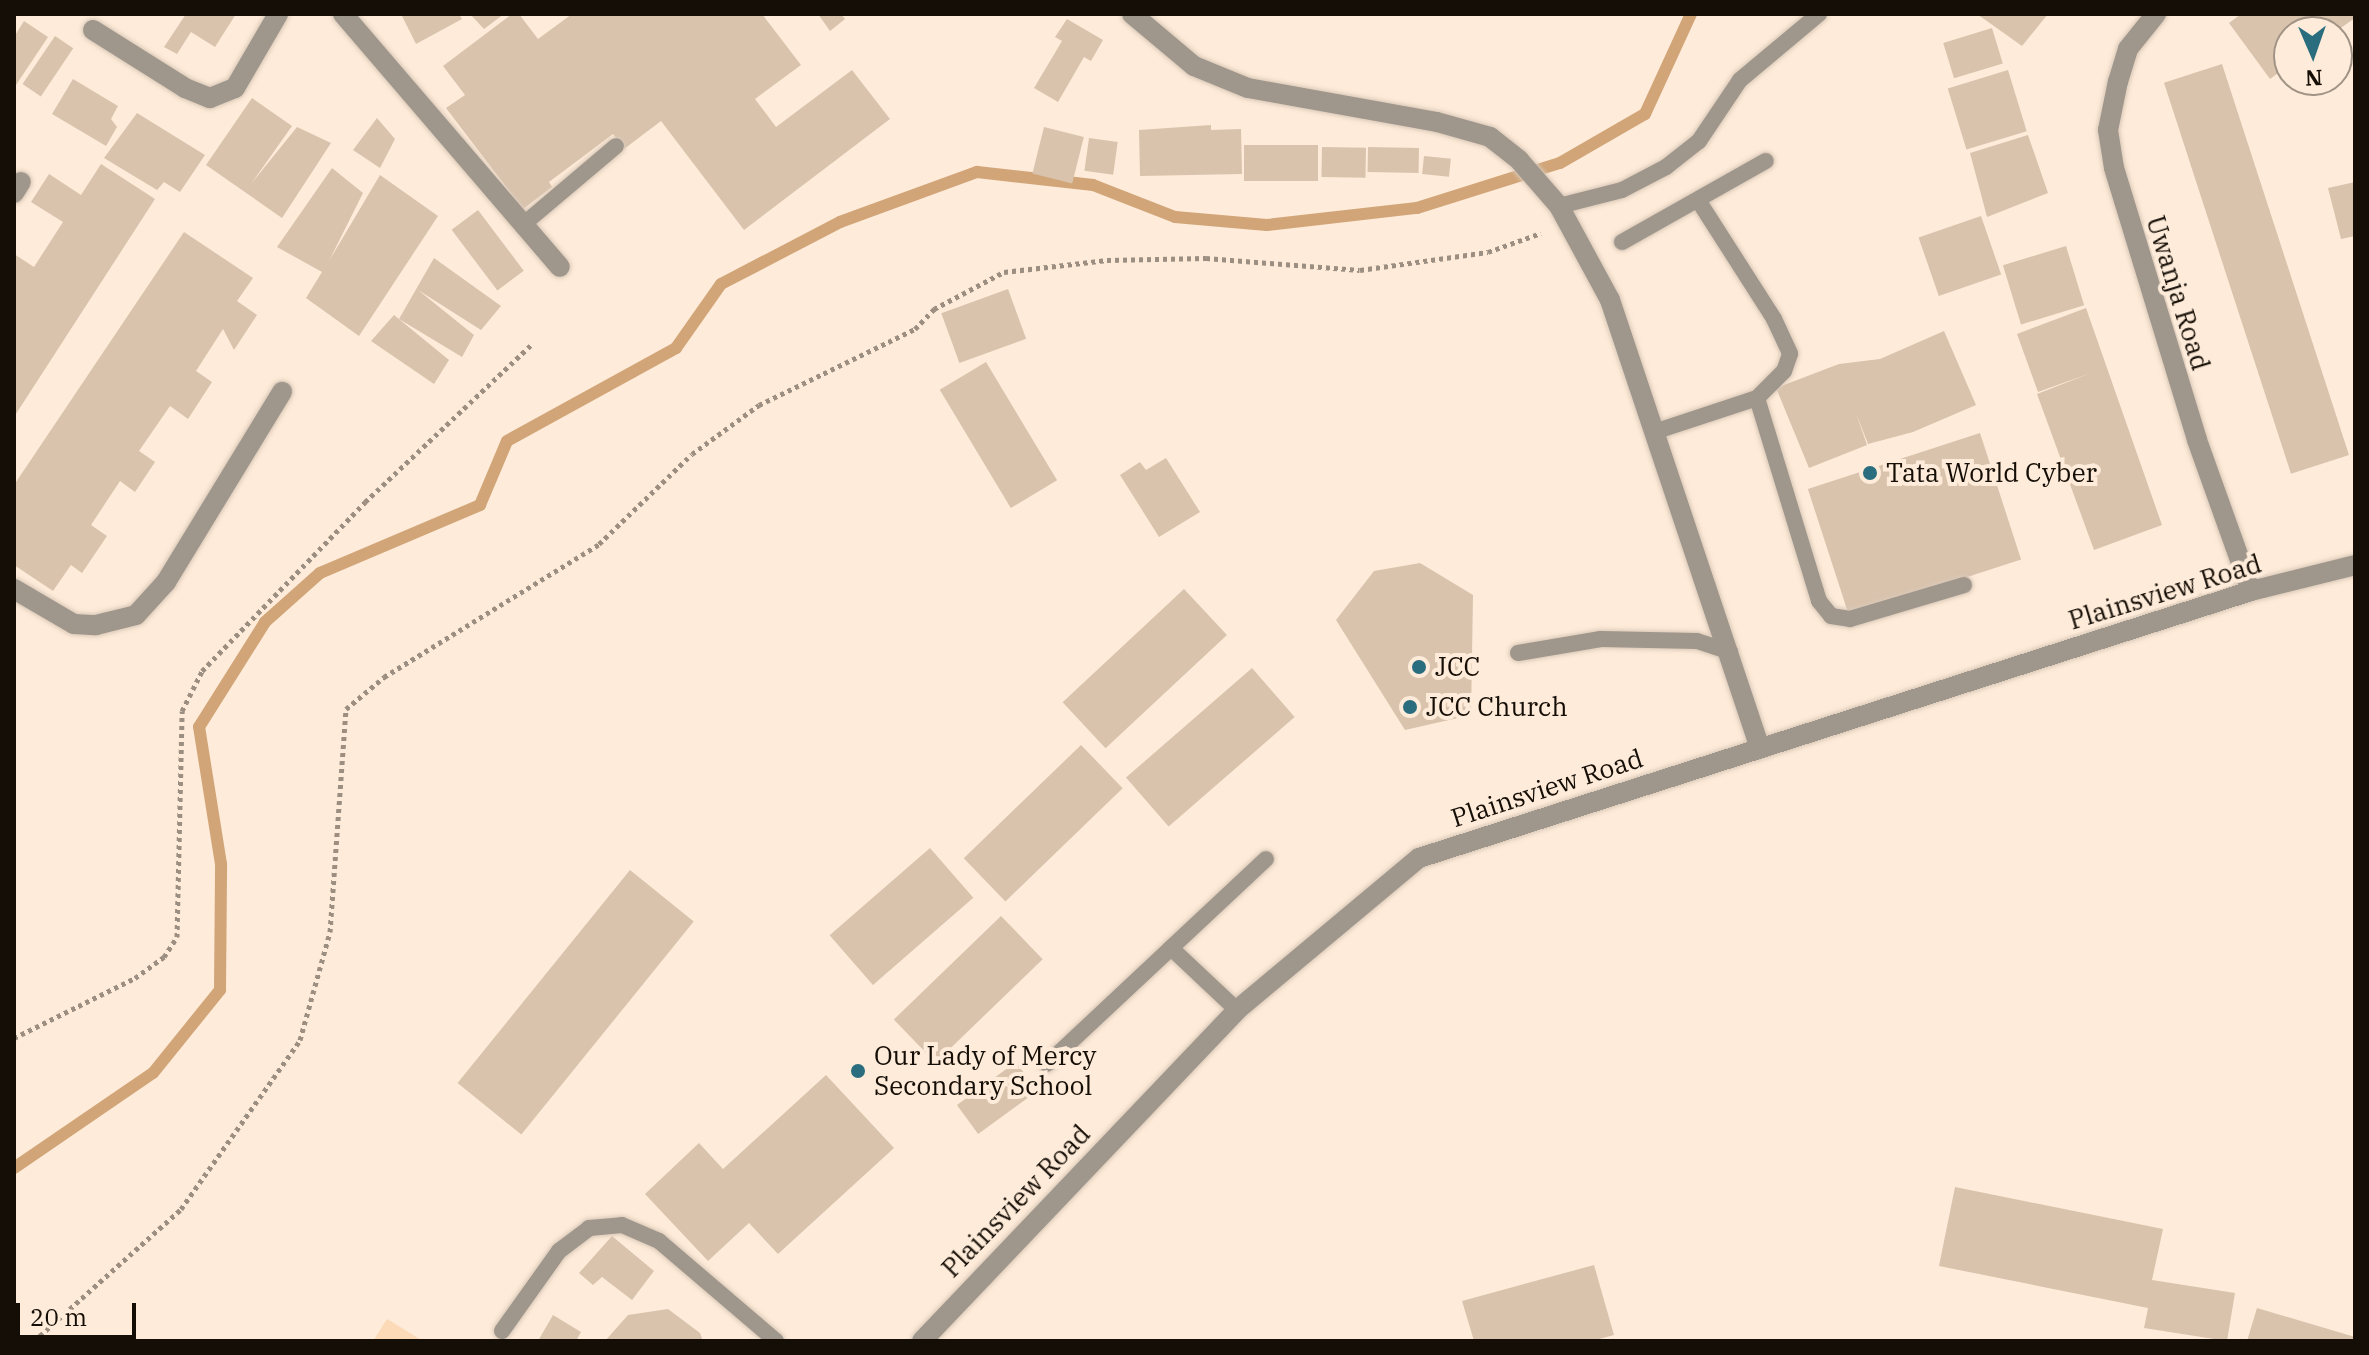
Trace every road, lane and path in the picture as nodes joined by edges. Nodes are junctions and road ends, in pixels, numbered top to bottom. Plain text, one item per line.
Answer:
1 (278, 14) edge
2 (343, 14) edge
3 (1132, 14) edge
4 (1819, 14) edge
5 (2156, 14) edge
6 (93, 30) dead end
7 (616, 146) dead end
8 (1766, 161) dead end
9 (1698, 200) junction
10 (1564, 215) junction
11 (525, 223) junction
12 (1622, 242) dead end
13 (560, 267) dead end
14 (533, 343) dead end
15 (282, 392) dead end
16 (1757, 398) junction
17 (1657, 431) junction
18 (2355, 565) edge
19 (1964, 585) dead end
20 (14, 589) edge
21 (2251, 591) junction
22 (1730, 652) junction
23 (1518, 653) dead end
24 (1760, 748) junction
25 (1266, 859) dead end
26 (1171, 948) junction
27 (1237, 1010) junction
28 (14, 1038) edge
29 (1047, 1064) dead end
30 (502, 1331) dead end
31 (34, 1341) edge
32 (776, 1341) edge
33 (922, 1341) edge

1 - 6 street
2 - 11 street
3 - 10 street
4 - 10 lane
5 - 21 street, Uwanja Road
7 - 11 lane
8 - 9 lane
9 - 12 lane
9 - 16 lane
10 - 17 street
10 - 31 path
11 - 13 street
14 - 28 path
15 - 20 street
16 - 17 lane
16 - 19 lane
17 - 22 street
18 - 21 street, Plainsview Road
21 - 24 street, Plainsview Road
22 - 23 lane
22 - 24 street
24 - 27 street, Plainsview Road
25 - 26 lane
26 - 27 lane
26 - 29 lane
27 - 33 street, Plainsview Road
30 - 32 lane

